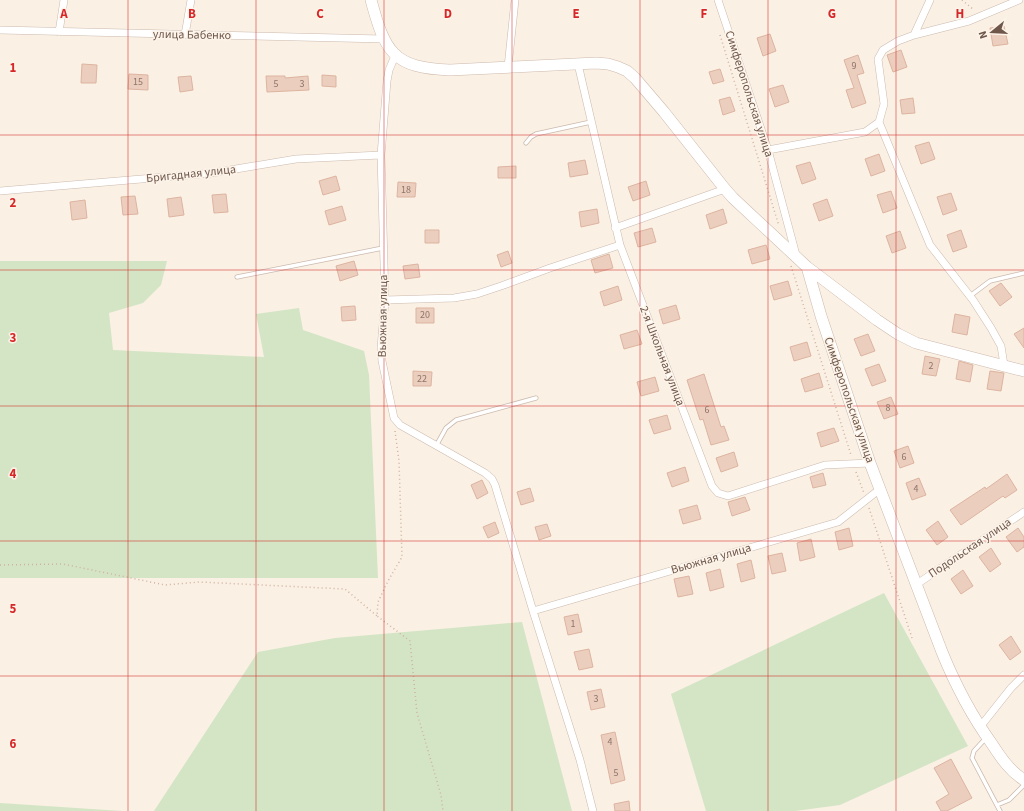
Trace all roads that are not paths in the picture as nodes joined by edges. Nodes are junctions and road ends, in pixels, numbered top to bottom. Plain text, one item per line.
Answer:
1 (64, 0) edge
2 (192, 0) edge
3 (371, 0) edge
4 (515, 0) edge
5 (718, 0) edge
6 (930, 0) edge
7 (1019, 0) edge
8 (0, 30) edge
9 (59, 32) junction
10 (185, 35) junction
11 (914, 35) junction
12 (383, 39) junction
13 (395, 56) junction
14 (578, 64) junction
15 (508, 67) junction
16 (591, 122) junction
17 (879, 122) junction
18 (526, 144) dead end
19 (768, 150) junction
20 (381, 155) junction
21 (724, 189) junction
22 (0, 191) edge
23 (615, 228) junction
24 (620, 245) junction
25 (383, 248) junction
26 (793, 260) junction
27 (807, 267) junction
28 (1024, 274) edge
29 (237, 278) dead end
30 (970, 296) junction
31 (385, 300) junction
32 (1004, 365) junction
33 (1024, 371) edge
34 (536, 398) dead end
35 (436, 446) junction
36 (870, 463) junction
37 (880, 489) junction
38 (1024, 512) edge
39 (917, 584) junction
40 (533, 611) junction
41 (1024, 675) edge
42 (980, 727) junction
43 (987, 737) junction
44 (1024, 780) edge
45 (1024, 785) edge
46 (997, 805) junction
47 (593, 811) edge
48 (1000, 811) edge

1 - 9 street
2 - 10 street
3 - 12 street
4 - 15 street
5 - 19 street, Симферопольская улица
6 - 11 street
7 - 11 street
8 - 9 street, улица Бабенко
9 - 10 street, улица Бабенко
10 - 12 street, улица Бабенко
11 - 17 street
12 - 13 street
13 - 15 street
13 - 20 street, Вьюжная улица
14 - 15 street
14 - 16 street, 2-я Школьная улица
14 - 21 street
16 - 18 lane
16 - 23 street, 2-я Школьная улица
17 - 19 street
17 - 30 street
19 - 26 street, Симферопольская улица
20 - 22 street, Бригадная улица
20 - 25 street, Вьюжная улица
21 - 23 street
21 - 26 street
23 - 24 street, 2-я Школьная улица
24 - 31 street
24 - 36 street, 2-я Школьная улица
25 - 29 lane
25 - 31 street, Вьюжная улица
26 - 27 street, Симферопольская улица
27 - 32 street
27 - 36 street, Симферопольская улица
28 - 30 lane
30 - 32 street
31 - 35 street, Вьюжная улица
32 - 33 street
34 - 35 lane
35 - 40 street
36 - 37 street, Симферопольская улица
37 - 39 street, Симферопольская улица
37 - 40 street, Вьюжная улица
38 - 39 street, Подольская улица
39 - 42 street, Симферопольская улица
40 - 47 street
41 - 42 street
42 - 43 street, Симферопольская улица
43 - 44 street, Симферопольская улица
43 - 46 lane
45 - 46 lane
46 - 48 lane

